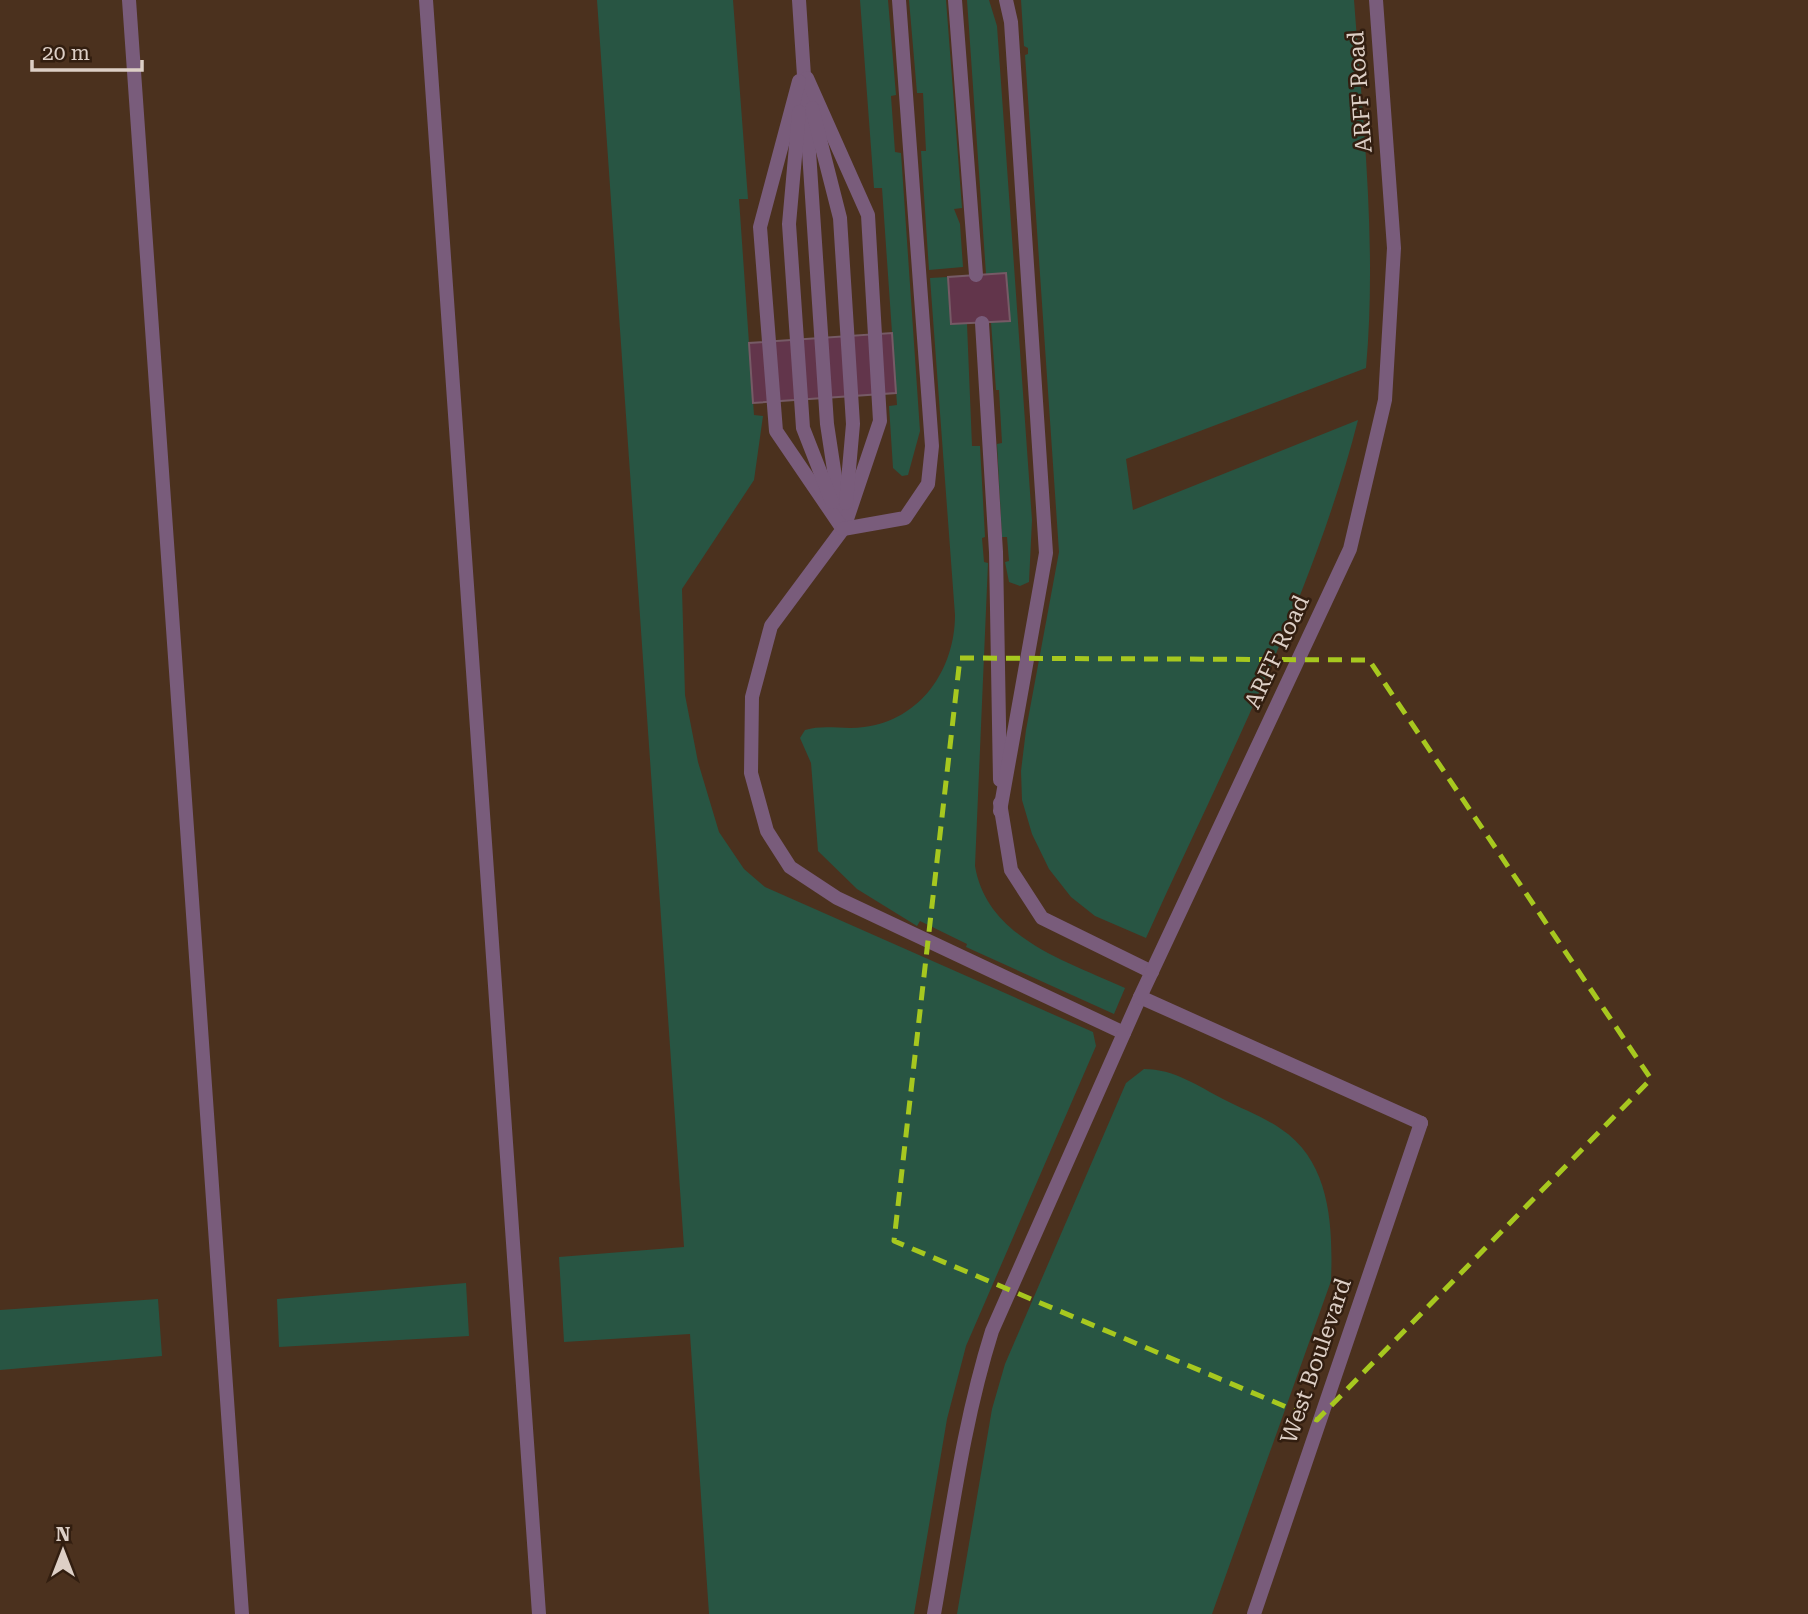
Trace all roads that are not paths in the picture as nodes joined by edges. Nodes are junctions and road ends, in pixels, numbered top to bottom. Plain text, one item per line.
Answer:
1 (129, 0) edge
2 (426, 0) edge
3 (799, 0) edge
4 (899, 0) edge
5 (956, 0) edge
6 (1006, 0) edge
7 (1376, 0) edge
8 (803, 68) junction
9 (976, 275) dead end
10 (982, 323) dead end
11 (843, 529) junction
12 (1000, 811) junction
13 (1152, 972) junction
14 (1140, 997) junction
15 (1124, 1033) junction
16 (242, 1614) edge
17 (540, 1614) edge
18 (934, 1614) edge
19 (1254, 1614) edge

1 - 16 street
2 - 17 street
3 - 8 street
4 - 11 street
5 - 9 street
6 - 12 street
7 - 13 street, ARFF Road
8 - 11 street
8 - 11 street
8 - 11 street
8 - 11 street
8 - 11 street
10 - 12 street
11 - 15 street
12 - 13 street
13 - 14 street, ARFF Road
14 - 15 street, ARFF Road
14 - 19 street, West Boulevard
15 - 18 street, ARFF Road

